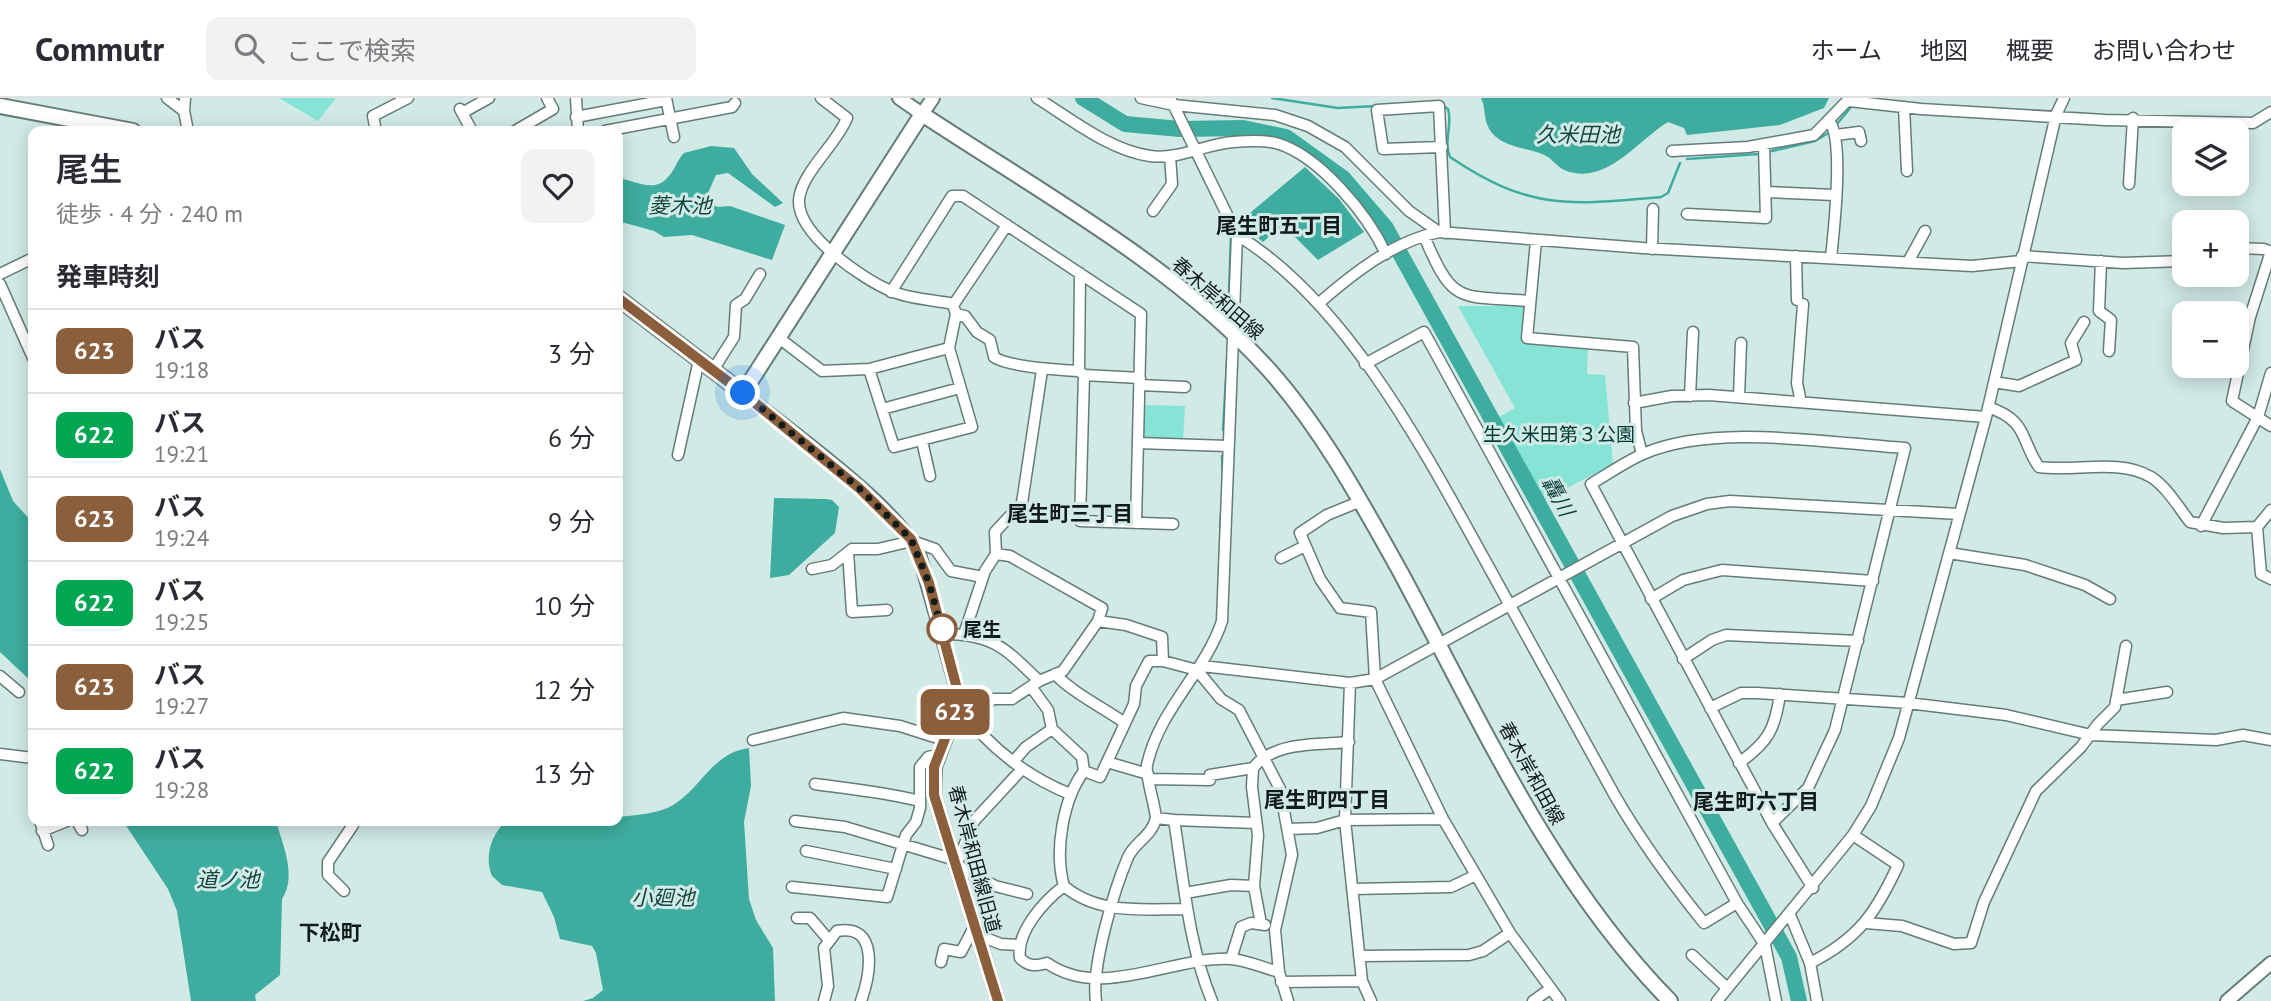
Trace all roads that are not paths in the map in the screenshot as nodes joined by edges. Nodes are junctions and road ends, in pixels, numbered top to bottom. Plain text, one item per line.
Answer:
1 (167, 98) edge
2 (186, 98) edge
3 (408, 98) edge
4 (489, 98) edge
5 (547, 98) edge
6 (576, 98) edge
7 (821, 98) edge
8 (899, 98) edge
9 (933, 98) edge
10 (1037, 98) edge
11 (1141, 98) edge
12 (2064, 98) edge
13 (666, 99) edge
14 (1850, 100) edge
15 (1172, 102) edge
16 (735, 103) dead end
17 (1921, 104) edge
18 (0, 106) edge
19 (1903, 107) junction
20 (184, 111) junction
21 (2271, 112) edge
22 (922, 114) junction
23 (2056, 115) junction
24 (576, 117) junction
25 (671, 118) junction
26 (2133, 118) junction
27 (1830, 122) junction
28 (107, 126) edge
29 (187, 126) edge
30 (375, 126) edge
31 (469, 126) edge
32 (524, 126) edge
33 (577, 126) edge
34 (623, 127) edge
35 (1836, 135) junction
36 (674, 137) dead end
37 (1861, 141) dead end
38 (1764, 145) junction
39 (1442, 147) junction
40 (1196, 151) junction
41 (1672, 151) dead end
42 (1170, 156) junction
43 (1907, 170) dead end
44 (2129, 184) dead end
45 (1766, 192) junction
46 (1835, 195) junction
47 (1653, 209) dead end
48 (1153, 211) dead end
49 (1687, 214) dead end
50 (1007, 225) junction
51 (1925, 231) dead end
52 (1442, 232) junction
53 (1237, 235) junction
54 (1424, 236) junction
55 (1536, 241) junction
56 (2249, 248) edge
57 (1653, 249) junction
58 (2271, 252) edge
59 (833, 254) junction
60 (1386, 254) junction
61 (1796, 256) junction
62 (1831, 258) junction
63 (2022, 259) junction
64 (28, 260) edge
65 (2101, 261) junction
66 (2172, 261) edge
67 (1908, 262) junction
68 (1080, 273) junction
69 (0, 274) edge
70 (761, 274) dead end
71 (0, 284) edge
72 (891, 292) junction
73 (1530, 301) junction
74 (623, 302) edge
75 (1318, 304) junction
76 (955, 309) junction
77 (2084, 322) dead end
78 (1693, 332) dead end
79 (1233, 333) junction
80 (779, 338) junction
81 (1741, 343) dead end
82 (28, 344) edge
83 (949, 348) junction
84 (2109, 351) dead end
85 (699, 360) junction
86 (1365, 364) junction
87 (869, 369) junction
88 (713, 370) junction
89 (1042, 370) junction
90 (1082, 373) junction
91 (2271, 373) edge
92 (1140, 382) junction
93 (1994, 382) junction
94 (1185, 387) dead end
95 (960, 388) junction
96 (743, 393) junction
97 (1690, 396) junction
98 (1738, 397) junction
99 (1634, 402) junction
100 (1801, 402) junction
101 (882, 409) junction
102 (1987, 412) junction
103 (2258, 417) junction
104 (2271, 426) edge
105 (922, 441) junction
106 (1139, 443) junction
107 (1228, 446) junction
108 (1642, 454) junction
109 (678, 455) dead end
110 (930, 475) dead end
111 (1361, 501) junction
112 (1891, 510) junction
113 (2271, 510) edge
114 (1959, 514) junction
115 (1136, 523) junction
116 (1173, 524) dead end
117 (2201, 526) junction
118 (2257, 527) junction
119 (912, 541) junction
120 (1621, 544) junction
121 (1305, 546) junction
122 (848, 552) junction
123 (1949, 553) junction
124 (996, 554) junction
125 (1281, 558) dead end
126 (812, 569) dead end
127 (1562, 577) junction
128 (983, 578) junction
129 (2271, 579) edge
130 (1873, 580) junction
131 (1651, 599) junction
132 (2110, 599) dead end
133 (1511, 607) junction
134 (887, 610) dead end
135 (1098, 621) junction
136 (943, 634) junction
137 (964, 634) junction
138 (1858, 641) junction
139 (1438, 642) junction
140 (2126, 646) dead end
141 (1683, 659) junction
142 (1163, 661) junction
143 (1200, 668) junction
144 (1055, 674) junction
145 (0, 676) edge
146 (1375, 679) junction
147 (1350, 683) junction
148 (1036, 684) junction
149 (2149, 684) dead end
150 (19, 692) dead end
151 (2167, 692) dead end
152 (1780, 694) junction
153 (2146, 696) junction
154 (1843, 698) junction
155 (2116, 700) junction
156 (1908, 703) junction
157 (958, 706) junction
158 (1710, 708) junction
159 (967, 719) junction
160 (1125, 723) junction
161 (1052, 729) junction
162 (2091, 735) junction
163 (753, 740) dead end
164 (944, 740) junction
165 (2271, 740) edge
166 (1349, 743) junction
167 (0, 754) edge
168 (938, 755) junction
169 (1262, 756) junction
170 (28, 757) edge
171 (1013, 762) junction
172 (1107, 762) junction
173 (1740, 764) junction
174 (1253, 768) junction
175 (1022, 769) junction
176 (1084, 771) junction
177 (1149, 776) junction
178 (815, 784) dead end
179 (1070, 794) junction
180 (920, 801) junction
181 (1156, 818) junction
182 (1174, 820) junction
183 (1345, 820) junction
184 (1443, 820) junction
185 (795, 821) dead end
186 (1256, 823) junction
187 (1772, 823) junction
188 (41, 826) edge
189 (351, 826) edge
190 (1288, 829) junction
191 (1853, 835) junction
192 (905, 844) junction
193 (48, 845) dead end
194 (806, 851) dead end
195 (955, 864) junction
196 (896, 869) junction
197 (1476, 875) junction
198 (1063, 886) junction
199 (1255, 886) junction
200 (792, 887) dead end
201 (1813, 888) junction
202 (1352, 889) junction
203 (344, 891) dead end
204 (1185, 893) junction
205 (1027, 894) dead end
206 (1737, 903) junction
207 (1110, 908) junction
208 (1186, 909) junction
209 (1790, 915) junction
210 (797, 918) dead end
211 (1866, 923) junction
212 (1261, 924) junction
213 (1275, 928) junction
214 (974, 932) junction
215 (1510, 933) junction
216 (828, 939) junction
217 (1767, 944) junction
218 (1020, 945) junction
219 (1692, 955) dead end
220 (1359, 956) junction
221 (1231, 959) junction
222 (941, 962) dead end
223 (1810, 963) junction
224 (2271, 963) edge
225 (1196, 964) junction
226 (1280, 977) junction
227 (1362, 981) junction
228 (1096, 983) junction
229 (1727, 988) junction
230 (1550, 989) junction
231 (824, 1001) edge
232 (861, 1001) edge
233 (998, 1001) edge
234 (1097, 1001) edge
235 (1212, 1001) edge
236 (1288, 1001) edge
237 (1371, 1001) edge
238 (1533, 1001) edge
239 (1560, 1001) edge
240 (1670, 1001) edge
241 (1717, 1001) edge
242 (1776, 1001) edge
243 (1817, 1001) edge
244 (2227, 1001) edge

1 - 20 street
2 - 20 street
3 - 30 street
4 - 31 street
5 - 32 street
6 - 24 street
7 - 59 street
8 - 22 street
9 - 22 street
10 - 42 street
11 - 15 street
12 - 23 street
13 - 24 street
13 - 25 street
14 - 19 street
14 - 27 street
15 - 40 street
15 - 52 street
16 - 25 street
17 - 19 street
17 - 23 street
18 - 28 main road
19 - 43 street
20 - 29 street
21 - 26 street
22 - 59 main road
22 - 79 main road, 春木岸和田線
23 - 26 street
23 - 63 street
24 - 33 street
25 - 34 street
25 - 36 street
26 - 44 street
27 - 35 street
27 - 38 street
35 - 37 street
35 - 46 street
38 - 41 street
38 - 45 street
39 - 39 street
39 - 52 street
40 - 42 street
40 - 53 street
40 - 60 street
42 - 48 street
45 - 46 street
45 - 49 street
46 - 62 street
47 - 57 street
50 - 68 street
50 - 72 street
50 - 76 street
51 - 67 street
52 - 54 street
52 - 55 street
53 - 75 street
53 - 79 street
54 - 60 street
54 - 73 street
55 - 57 street
55 - 73 street
56 - 58 street
57 - 61 street
58 - 103 street
59 - 72 street
59 - 80 main road
60 - 75 street
61 - 62 street
61 - 100 street
62 - 67 street
63 - 65 street
63 - 67 street
63 - 93 street
64 - 69 street
65 - 66 street
65 - 84 street
68 - 90 street
68 - 92 street
70 - 88 street
71 - 82 street
72 - 76 street
73 - 99 street
74 - 85 main road
75 - 86 street
76 - 83 street
76 - 89 street
77 - 93 street
78 - 97 street
79 - 107 street
79 - 111 main road, 春木岸和田線
80 - 87 street
80 - 96 main road
81 - 98 street
83 - 87 street
83 - 95 street
85 - 88 main road
85 - 109 street
86 - 127 street
86 - 133 street
87 - 101 street
88 - 96 main road
89 - 90 street
89 - 124 street
90 - 92 street
90 - 115 street
91 - 103 street
92 - 94 street
92 - 106 street
93 - 102 street
95 - 101 street
95 - 105 street
96 - 119 street
97 - 98 street
97 - 99 street
98 - 100 street
99 - 108 street
100 - 102 street
101 - 105 street
102 - 114 street
102 - 117 street
103 - 104 street
103 - 117 street
105 - 110 street
106 - 107 street
106 - 115 street
107 - 143 street
108 - 112 street
108 - 120 street
111 - 121 street
111 - 139 main road, 春木岸和田線
112 - 114 street
112 - 120 street
112 - 130 street
113 - 118 street
114 - 123 street
115 - 116 street
117 - 118 street
118 - 129 street
119 - 122 street
119 - 128 street
119 - 136 street
120 - 127 street
120 - 131 street
121 - 125 street
121 - 146 street
122 - 126 street
122 - 134 street
123 - 132 street
123 - 156 street
124 - 128 street
124 - 135 street
127 - 133 street
127 - 206 street
128 - 137 street
130 - 131 street
130 - 138 street
131 - 141 street
133 - 139 street
133 - 206 street
135 - 142 street
135 - 144 street
136 - 137 street
136 - 157 street
137 - 148 street
138 - 141 street
138 - 154 street
139 - 146 street
139 - 240 main road, 春木岸和田線
140 - 155 street
141 - 158 street
142 - 143 street
142 - 160 street
143 - 147 street
143 - 169 street
143 - 177 street
144 - 148 street
144 - 160 street
145 - 150 street
146 - 147 street
146 - 184 street
147 - 166 street
148 - 159 street
148 - 161 street
149 - 153 street
151 - 153 street
152 - 154 street
152 - 158 street
152 - 173 street
153 - 155 street
154 - 156 street
154 - 187 street
155 - 162 street
156 - 162 street
156 - 191 street
157 - 159 street
157 - 164 street, 春木岸和田線旧道
158 - 173 street
159 - 171 street
160 - 172 street
161 - 171 street
161 - 176 street
162 - 165 street
162 - 211 street
163 - 164 street
164 - 168 street, 春木岸和田線旧道
166 - 169 street
166 - 183 street
167 - 170 street
168 - 180 street
168 - 195 street, 春木岸和田線旧道
169 - 174 street
169 - 190 street
171 - 175 street
172 - 176 street
172 - 177 street
173 - 187 street
174 - 177 street
174 - 186 street
175 - 179 street
175 - 195 street
176 - 179 street
177 - 181 street
178 - 180 street
179 - 198 street
180 - 192 street
181 - 182 street
181 - 207 street
182 - 186 street
182 - 204 street
183 - 184 street
183 - 190 street
183 - 202 street
184 - 197 street
185 - 192 street
186 - 199 street
187 - 201 street
188 - 193 street
189 - 203 street
190 - 213 street
191 - 201 street
191 - 211 street
192 - 195 street
192 - 196 street
194 - 196 street
195 - 205 street
195 - 214 street, 春木岸和田線旧道
196 - 200 street
197 - 202 street
197 - 215 street
198 - 207 street
198 - 218 street
199 - 204 street
199 - 212 street
201 - 209 street
202 - 220 street
204 - 208 street
206 - 217 street
207 - 208 street
207 - 228 street
208 - 225 street
209 - 217 street
209 - 223 street
210 - 216 street
211 - 223 street
212 - 213 street
212 - 221 street
213 - 226 street
214 - 218 street
214 - 222 street
214 - 233 street, 春木岸和田線旧道
215 - 220 street
215 - 230 street
216 - 231 street
216 - 232 street
217 - 229 street
217 - 242 street
218 - 228 street
219 - 229 street
220 - 227 street
221 - 225 street
221 - 226 street
223 - 243 street
224 - 244 street
225 - 228 street
225 - 235 street
226 - 227 street
226 - 236 street
227 - 237 street
228 - 234 street
229 - 241 street
230 - 238 street
230 - 239 street

